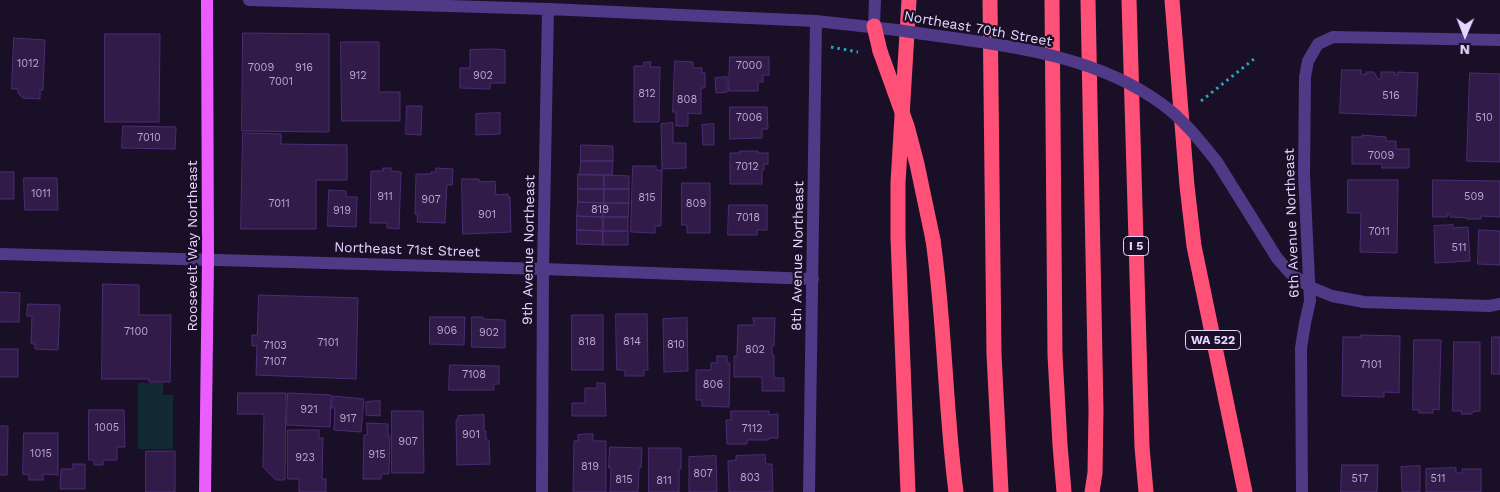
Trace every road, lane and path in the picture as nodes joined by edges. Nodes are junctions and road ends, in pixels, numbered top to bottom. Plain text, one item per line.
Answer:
1 (207, 0) edge
2 (248, 0) edge
3 (875, 0) edge
4 (909, 0) edge
5 (990, 0) edge
6 (1052, 0) edge
7 (1088, 0) edge
8 (1129, 0) edge
9 (1172, 0) edge
10 (548, 9) junction
11 (816, 21) junction
12 (874, 26) junction
13 (902, 34) junction
14 (1500, 40) edge
15 (846, 44) dead end
16 (829, 47) dead end
17 (845, 49) junction
18 (858, 52) dead end
19 (1254, 59) dead end
20 (1201, 101) dead end
21 (0, 254) edge
22 (208, 260) junction
23 (543, 269) junction
24 (813, 279) junction
25 (1310, 287) junction
26 (1500, 304) edge
27 (205, 492) edge
28 (542, 492) edge
29 (809, 492) edge
30 (908, 492) edge
31 (956, 492) edge
32 (1002, 492) edge
33 (1064, 492) edge
34 (1092, 492) edge
35 (1146, 492) edge
36 (1244, 492) edge
37 (1302, 492) edge

1 - 22 main road, Roosevelt Way Northeast
2 - 10 street, Northeast 70th Street
3 - 12 street
4 - 13 highway
5 - 32 highway
6 - 33 highway
7 - 34 highway
8 - 35 highway, I 5
9 - 36 highway, WA 522
10 - 11 street, Northeast 70th Street
10 - 23 street, 9th Avenue Northeast
11 - 12 street, Northeast 70th Street
11 - 24 street, 8th Avenue Northeast
12 - 13 street, Northeast 70th Street
12 - 31 highway, bridge
13 - 25 street, Northeast 70th Street, bridge
13 - 30 highway
14 - 25 street, 6th Avenue Northeast
15 - 17 path
16 - 17 path
17 - 18 path
19 - 20 path
21 - 22 street, Northeast 71st Street
22 - 23 street, Northeast 71st Street
22 - 27 main road, Roosevelt Way Northeast
23 - 24 street, Northeast 71st Street
23 - 28 street, 9th Avenue Northeast
24 - 29 street, 8th Avenue Northeast
25 - 26 street
25 - 37 street, 6th Avenue Northeast

